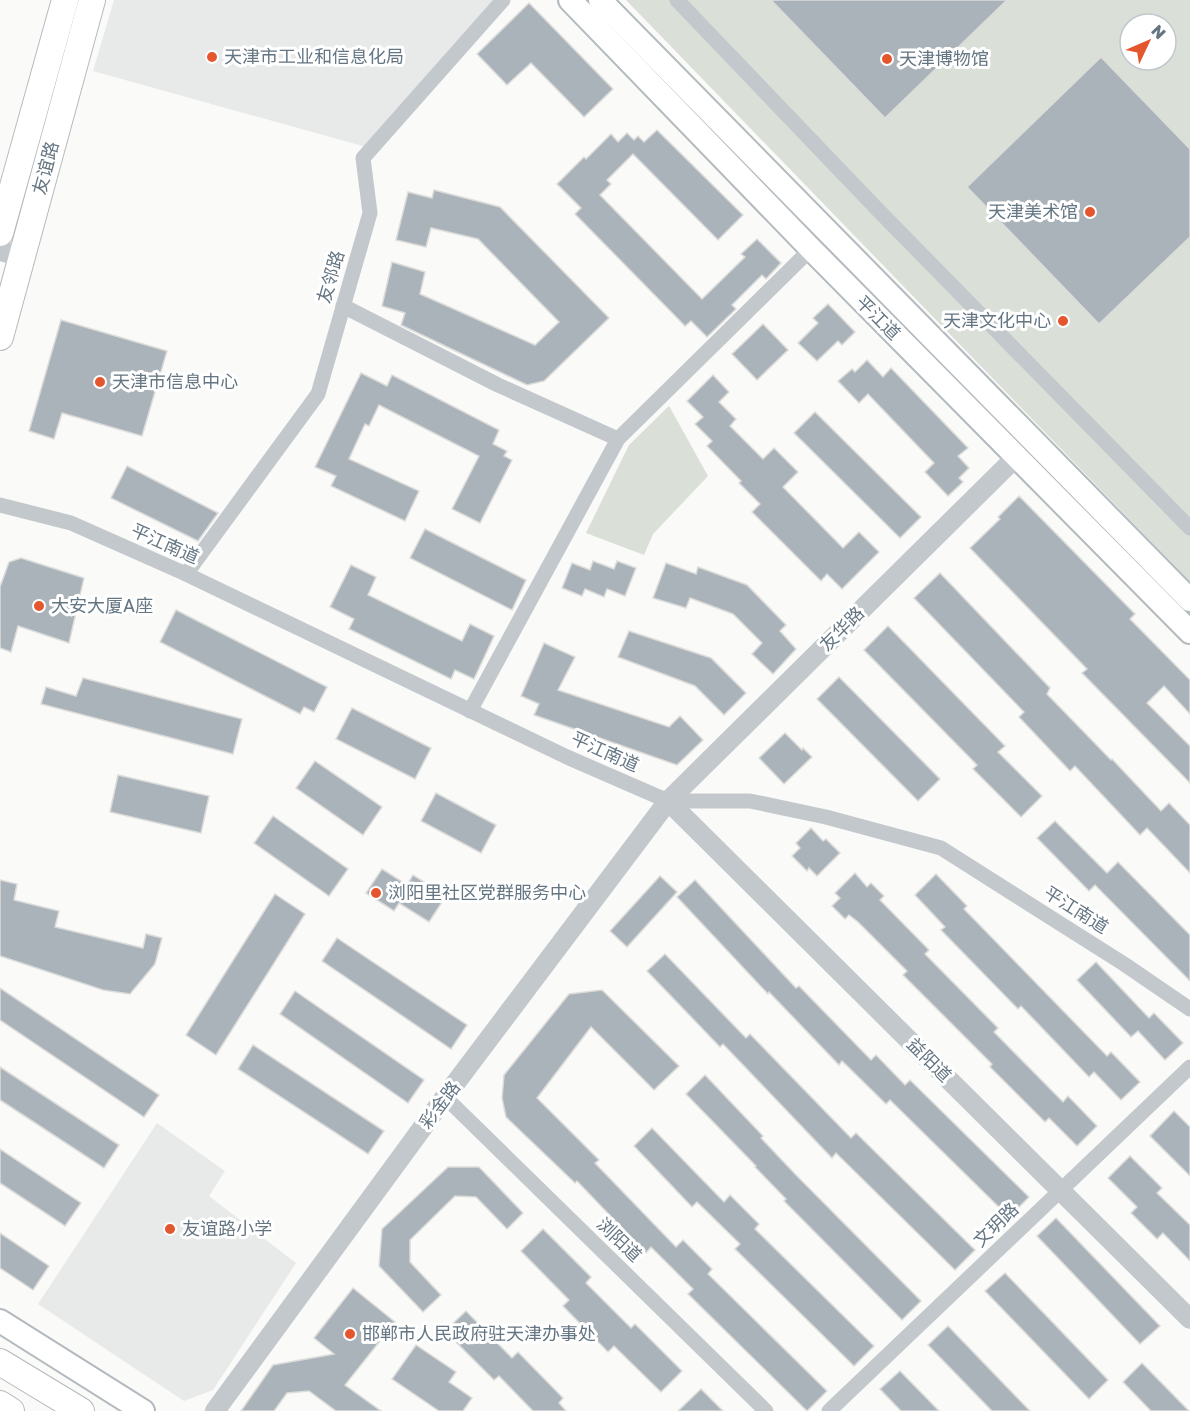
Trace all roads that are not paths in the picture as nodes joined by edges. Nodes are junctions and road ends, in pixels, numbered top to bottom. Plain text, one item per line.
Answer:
1 (65, 0) edge
2 (92, 0) edge
3 (503, 0) edge
4 (570, 0) edge
5 (600, 0) edge
6 (678, 0) edge
7 (0, 236) edge
8 (811, 249) junction
9 (16, 251) edge
10 (343, 306) junction
11 (0, 337) edge
12 (618, 439) junction
13 (1016, 457) junction
14 (0, 505) edge
15 (1190, 528) edge
16 (186, 574) junction
17 (1190, 600) edge
18 (1190, 632) edge
19 (470, 711) junction
20 (668, 801) junction
21 (1190, 1009) edge
22 (1190, 1066) edge
23 (445, 1097) junction
24 (1061, 1190) junction
25 (1190, 1319) edge
26 (0, 1321) edge
27 (0, 1362) edge
28 (0, 1404) edge
29 (11, 1411) edge
30 (81, 1411) edge
31 (143, 1411) edge
32 (215, 1411) edge
33 (766, 1411) edge
34 (829, 1411) edge

1 - 7 main road, 友谊路
2 - 9 main road, 友谊路
3 - 10 street, 友邻路
4 - 8 main road, 平江道
5 - 17 main road, 平江道
6 - 15 street
7 - 9 street
8 - 12 street
8 - 13 main road, 平江道
9 - 11 main road, 友谊路
10 - 12 street
10 - 16 street, 友邻路
12 - 19 street
13 - 18 main road, 平江道
13 - 20 street, 友华路
14 - 16 street, 平江南道
16 - 19 street, 平江南道
19 - 20 street, 平江南道
20 - 21 street, 平江南道
20 - 23 street, 彩金路
20 - 24 street, 益阳道
22 - 24 street, 文玥路
23 - 32 street, 彩金路
23 - 33 street, 浏阳道
24 - 25 street, 益阳道
24 - 34 street, 文玥路
26 - 31 main road
27 - 30 main road
28 - 29 main road

